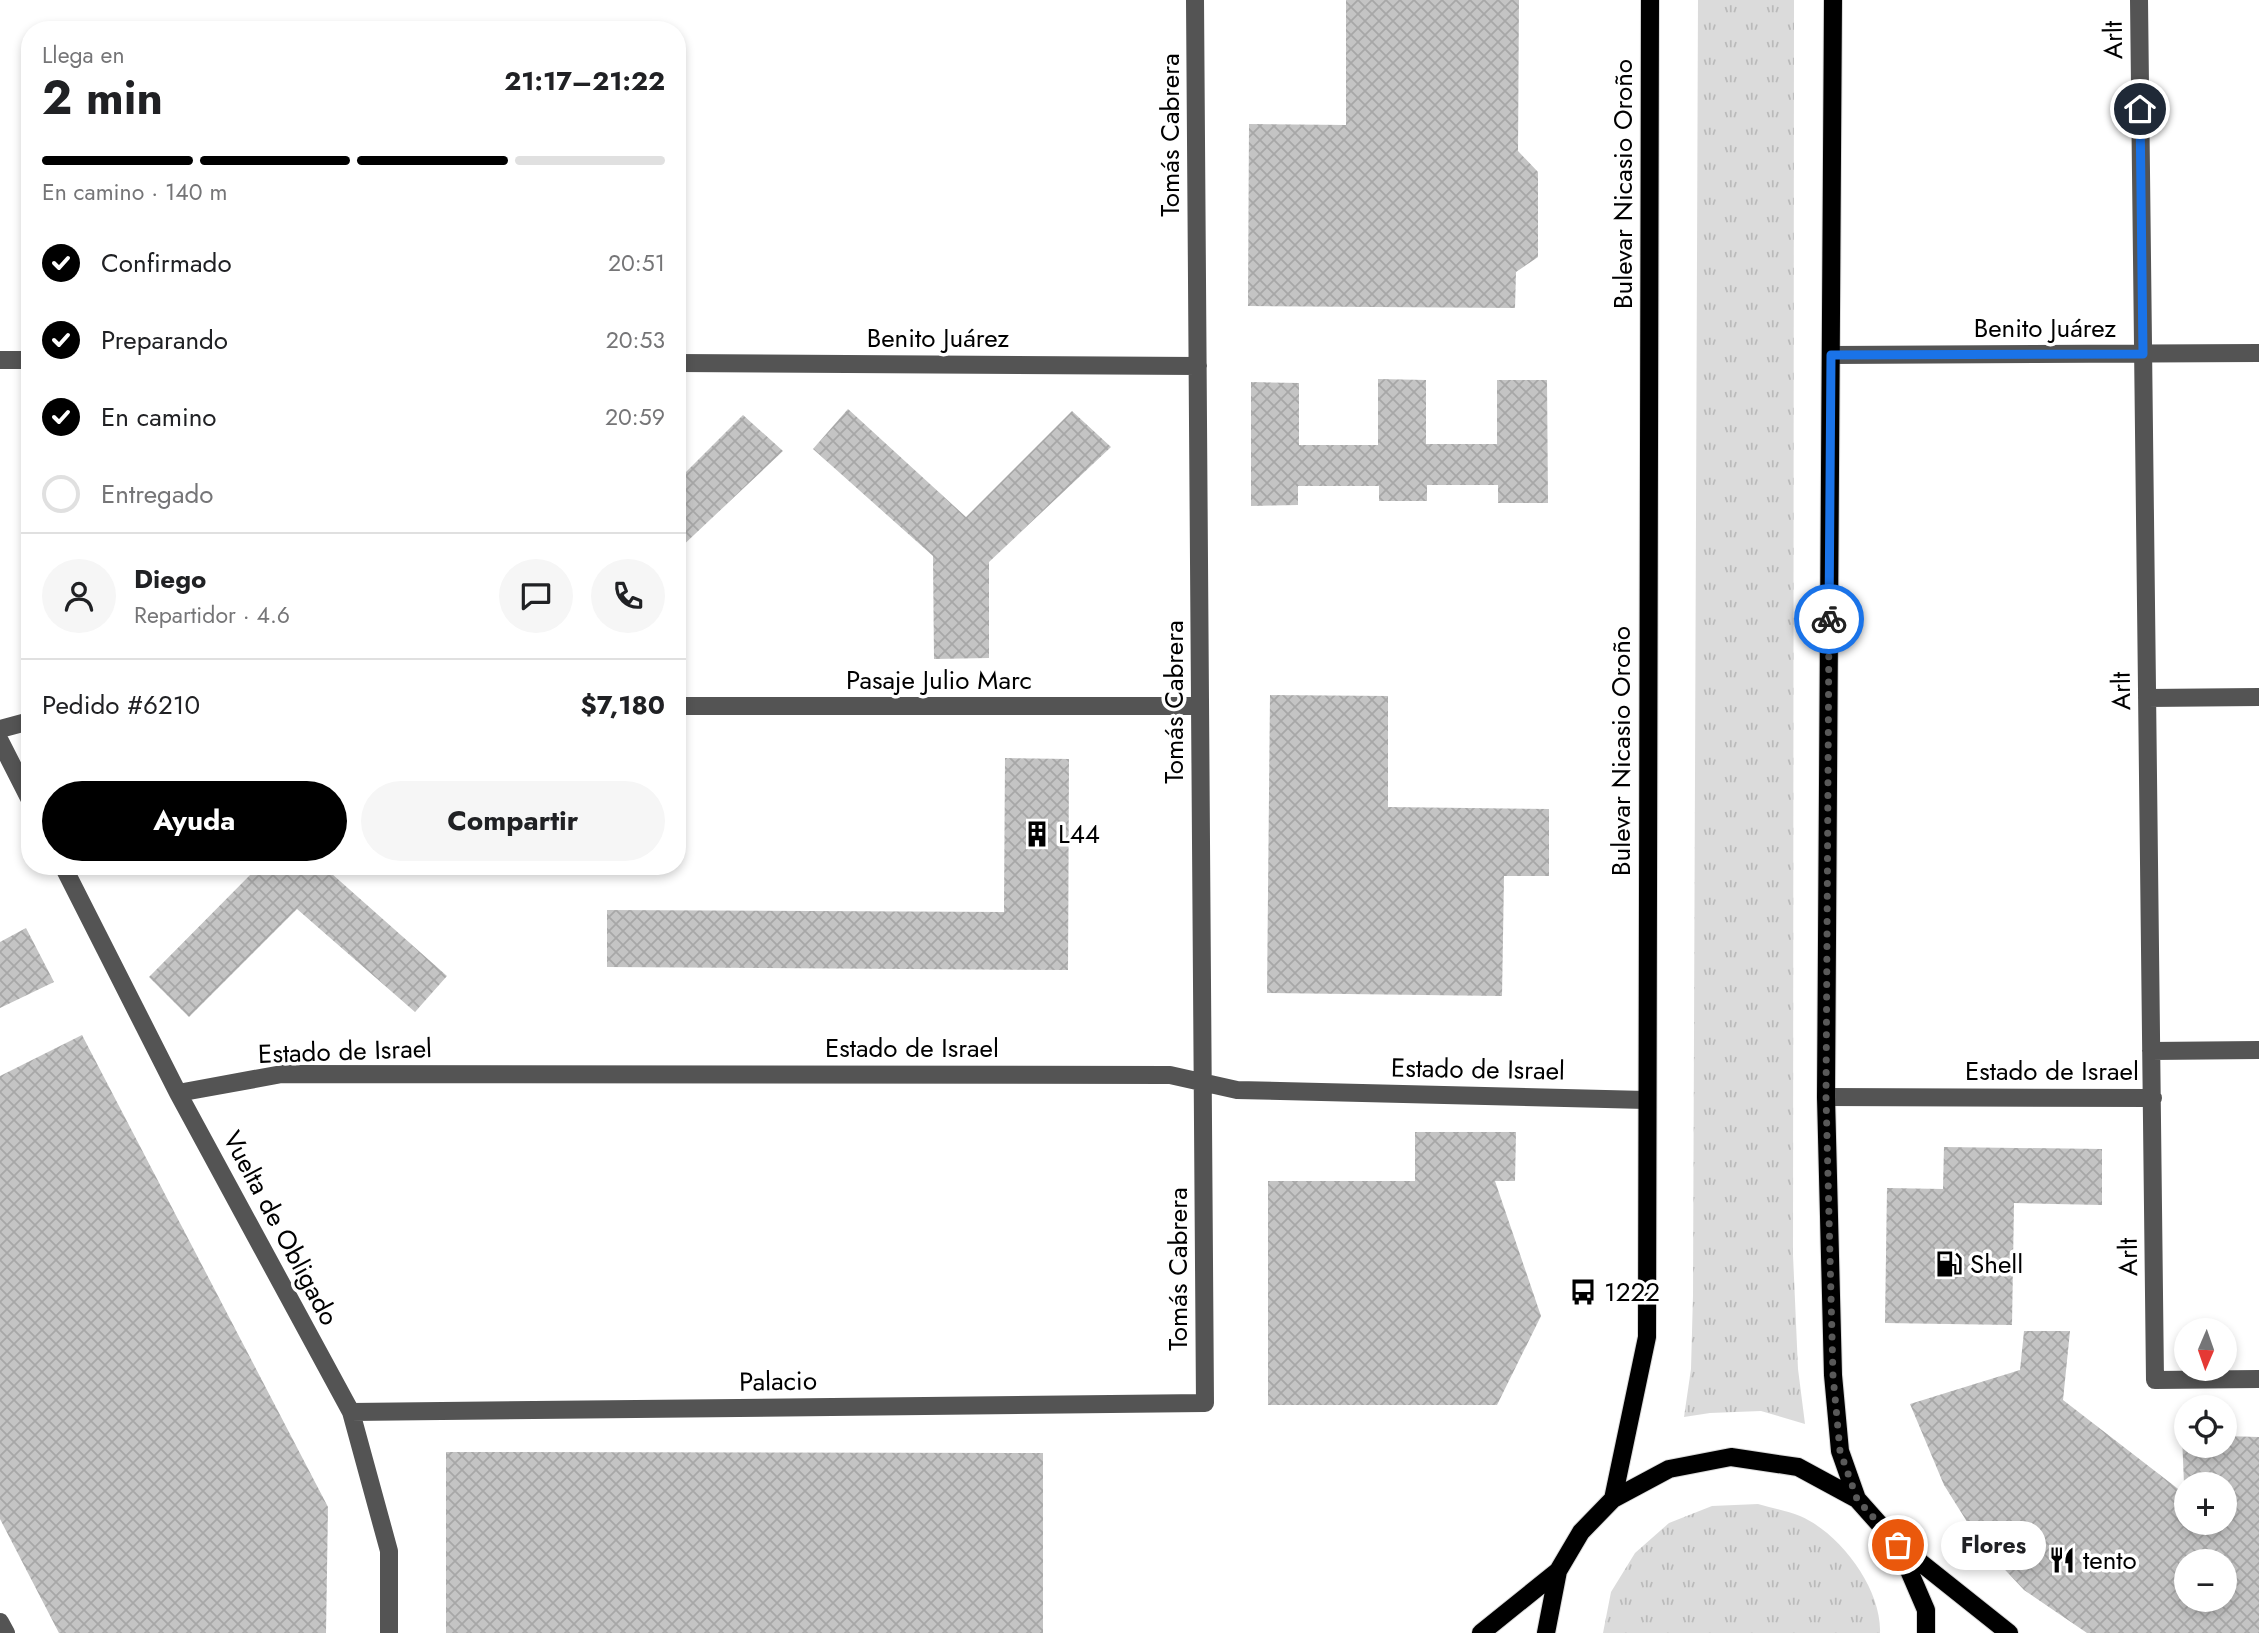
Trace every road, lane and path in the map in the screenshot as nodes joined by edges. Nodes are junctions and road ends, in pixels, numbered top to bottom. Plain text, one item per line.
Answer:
1 (1195, 0) edge
2 (1650, 0) edge
3 (1833, 0) edge
4 (2139, 0) edge
5 (2259, 353) edge
6 (2143, 354) junction
7 (1831, 355) junction
8 (0, 360) edge
9 (21, 360) edge
10 (686, 363) edge
11 (1198, 366) junction
12 (2259, 697) edge
13 (2147, 698) junction
14 (686, 706) edge
15 (1200, 706) junction
16 (21, 723) edge
17 (0, 729) edge
18 (0, 741) edge
19 (21, 782) edge
20 (68, 875) edge
21 (2151, 1051) junction
22 (2259, 1051) edge
23 (1203, 1083) junction
24 (178, 1093) junction
25 (1826, 1097) junction
26 (2152, 1098) junction
27 (1646, 1100) junction
28 (2259, 1379) edge
29 (1205, 1403) joint
30 (351, 1412) junction
31 (1613, 1499) junction
32 (1857, 1499) junction
33 (1898, 1545) junction
34 (1558, 1571) junction
35 (0, 1622) edge
36 (6, 1633) edge
37 (389, 1633) edge
38 (1481, 1633) edge
39 (1546, 1633) edge
40 (1926, 1633) edge
41 (2009, 1633) edge

1 - 11 street, Tomás Cabrera
2 - 27 main road, Bulevar Nicasio Oroño
3 - 7 main road
4 - 6 street, Arlt
5 - 6 street, Benito Juárez
6 - 7 street, Benito Juárez
6 - 13 street, Arlt
7 - 25 main road
8 - 9 street
10 - 11 street, Benito Juárez
11 - 15 street, Tomás Cabrera
12 - 13 street
13 - 21 street, Arlt
14 - 15 street, Pasaje Julio Marc
15 - 23 street, Tomás Cabrera
16 - 17 street
18 - 19 street
20 - 24 street, Vuelta de Obligado
21 - 22 street, Estado de Israel
21 - 26 street, Arlt
23 - 24 street, Estado de Israel
23 - 27 street, Estado de Israel
23 - 29 street, Tomás Cabrera
24 - 30 street, Vuelta de Obligado
25 - 26 street, Estado de Israel
25 - 32 main road
26 - 28 street, Arlt
27 - 31 main road, Bulevar Nicasio Oroño
29 - 30 street, Palacio
30 - 37 street, Vuelta de Obligado
31 - 32 main road
31 - 34 main road
32 - 33 main road
33 - 40 main road
33 - 41 main road
34 - 38 main road
34 - 39 main road
35 - 36 street

